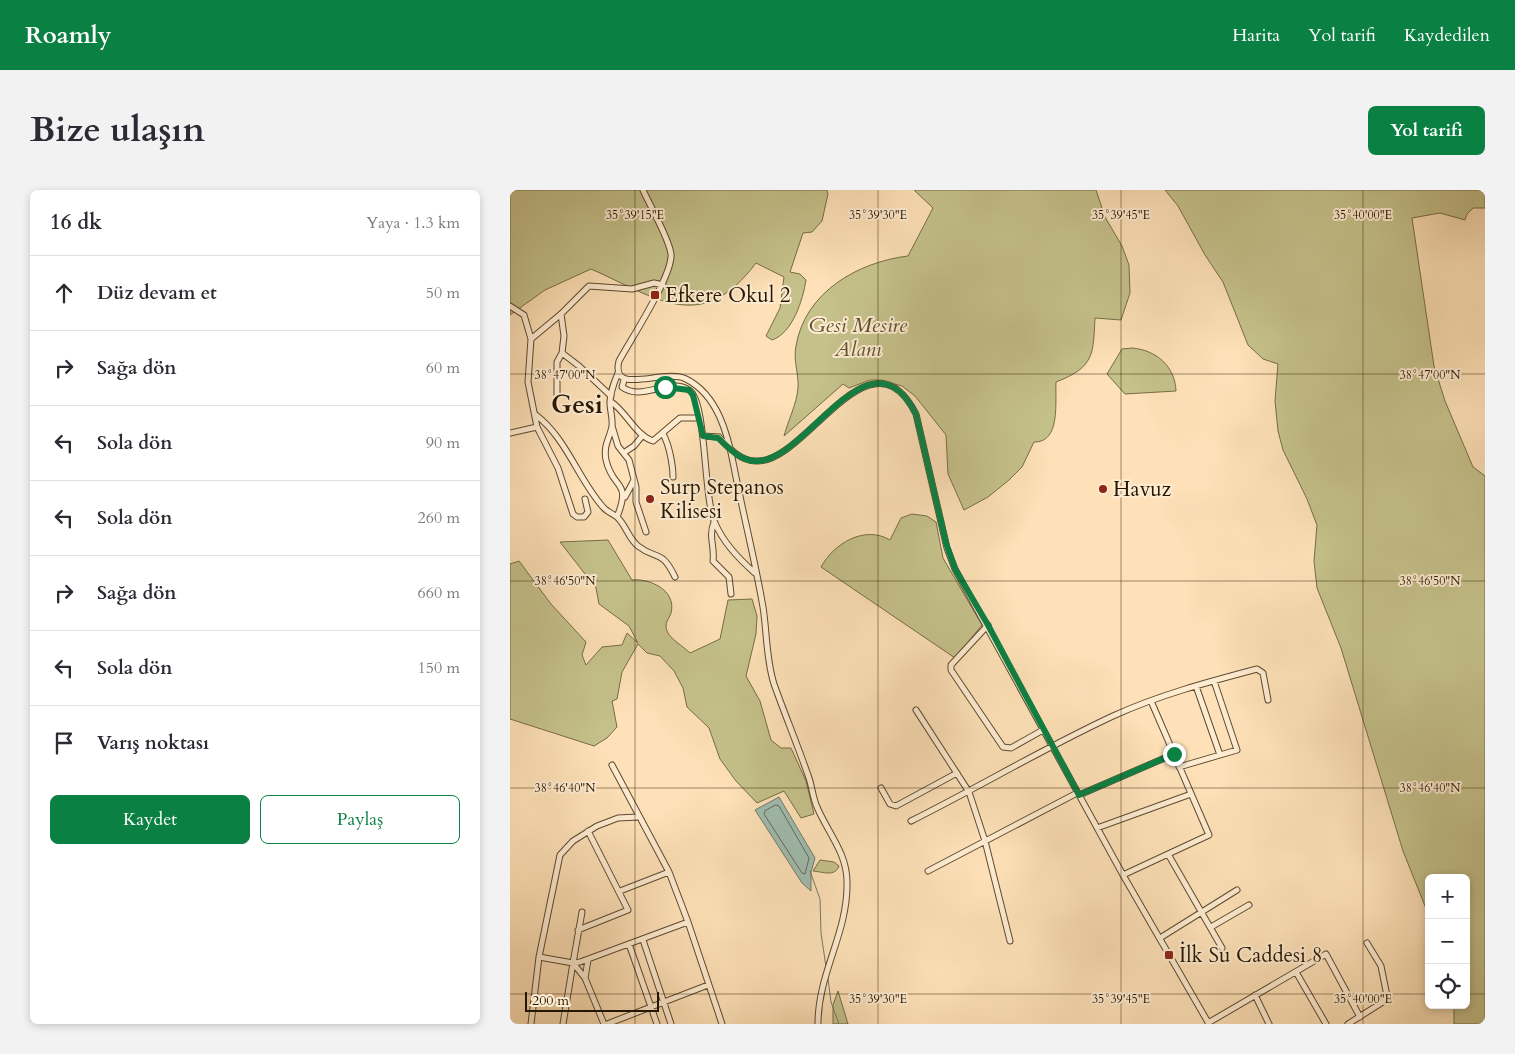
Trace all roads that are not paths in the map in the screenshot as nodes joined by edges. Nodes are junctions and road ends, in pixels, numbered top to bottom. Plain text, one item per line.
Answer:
1 (643, 190) edge
2 (663, 285) junction
3 (510, 306) edge
4 (561, 314) junction
5 (531, 339) junction
6 (562, 353) junction
7 (618, 372) junction
8 (624, 380) junction
9 (557, 395) dead end
10 (610, 398) junction
11 (536, 414) junction
12 (700, 418) junction
13 (612, 426) junction
14 (537, 427) junction
15 (510, 432) edge
16 (664, 434) junction
17 (643, 435) junction
18 (703, 436) junction
19 (729, 448) junction
20 (625, 452) junction
21 (673, 477) dead end
22 (634, 479) junction
23 (625, 497) junction
24 (585, 499) dead end
25 (618, 517) junction
26 (714, 522) junction
27 (646, 532) dead end
28 (756, 573) junction
29 (675, 577) dead end
30 (731, 594) dead end
31 (988, 625) junction
32 (1214, 681) junction
33 (1196, 686) junction
34 (1268, 700) dead end
35 (1151, 701) junction
36 (916, 710) dead end
37 (1043, 730) junction
38 (1053, 746) junction
39 (1174, 754) junction
40 (1220, 755) junction
41 (612, 765) dead end
42 (1180, 767) junction
43 (957, 773) junction
44 (880, 788) dead end
45 (969, 792) junction
46 (1078, 794) junction
47 (1191, 794) junction
48 (638, 817) junction
49 (911, 821) dead end
50 (1097, 828) junction
51 (588, 832) junction
52 (985, 841) junction
53 (1168, 854) junction
54 (928, 871) dead end
55 (669, 872) junction
56 (1123, 875) junction
57 (1237, 890) dead end
58 (620, 891) junction
59 (1249, 904) dead end
60 (582, 912) dead end
61 (1201, 912) junction
62 (688, 922) junction
63 (1211, 927) junction
64 (578, 930) junction
65 (1160, 938) junction
66 (643, 940) junction
67 (1010, 941) dead end
68 (1367, 943) dead end
69 (629, 944) junction
70 (1222, 948) dead end
71 (539, 957) junction
72 (588, 960) junction
73 (573, 963) junction
74 (1296, 972) junction
75 (584, 978) junction
76 (708, 985) junction
77 (1255, 995) junction
78 (664, 1002) junction
79 (651, 1007) junction
80 (1360, 1017) junction
81 (531, 1024) edge
82 (563, 1024) edge
83 (606, 1024) edge
84 (657, 1024) edge
85 (671, 1024) edge
86 (722, 1024) edge
87 (818, 1024) edge
88 (1208, 1024) edge
89 (1269, 1024) edge
90 (1326, 1024) edge
91 (1348, 1024) edge

1 - 2 street
2 - 4 street
2 - 7 street
3 - 5 street
4 - 5 street
4 - 6 street
5 - 11 street
6 - 9 street
6 - 10 street
7 - 8 street
7 - 10 street
8 - 12 street
8 - 19 street
10 - 13 street
10 - 17 street
11 - 14 street
11 - 25 street
12 - 16 street
12 - 18 street
13 - 20 street
13 - 23 street
14 - 15 street
14 - 24 street
16 - 17 street
16 - 21 street
17 - 20 street
18 - 19 street
18 - 26 street
19 - 28 street
19 - 31 street
20 - 22 street
22 - 23 street
22 - 27 street
23 - 25 street
25 - 29 street
26 - 28 street
26 - 30 street
28 - 87 street
31 - 37 street
31 - 37 street
32 - 33 street
32 - 34 street
32 - 40 street
33 - 35 street
33 - 40 street
35 - 38 street
35 - 39 street
36 - 43 street
37 - 38 street
38 - 45 street
38 - 46 street
39 - 42 street
39 - 46 street
40 - 42 street
41 - 48 street
42 - 47 street
43 - 44 street
43 - 45 street
45 - 49 street
45 - 52 street
46 - 50 street
46 - 52 street
47 - 50 street
47 - 53 street
48 - 51 street
48 - 55 street
50 - 56 street
51 - 58 street
51 - 71 street
52 - 54 street
52 - 67 street
53 - 56 street
53 - 61 street
55 - 58 street
55 - 62 street
56 - 65 street
57 - 61 street
58 - 64 street
59 - 63 street
60 - 64 street
61 - 63 street
61 - 65 street
62 - 66 street
62 - 76 street
63 - 70 street
64 - 73 street
65 - 88 street
66 - 69 street
66 - 78 street
68 - 80 street
69 - 72 street
69 - 79 street
71 - 73 street
71 - 81 street
72 - 73 street
72 - 75 street
73 - 75 street
73 - 82 street
74 - 77 street
74 - 80 street
74 - 90 street
75 - 83 street
76 - 78 street
76 - 86 street
77 - 88 street
77 - 89 street
78 - 79 street
78 - 85 street
79 - 83 street
79 - 84 street
80 - 91 street

